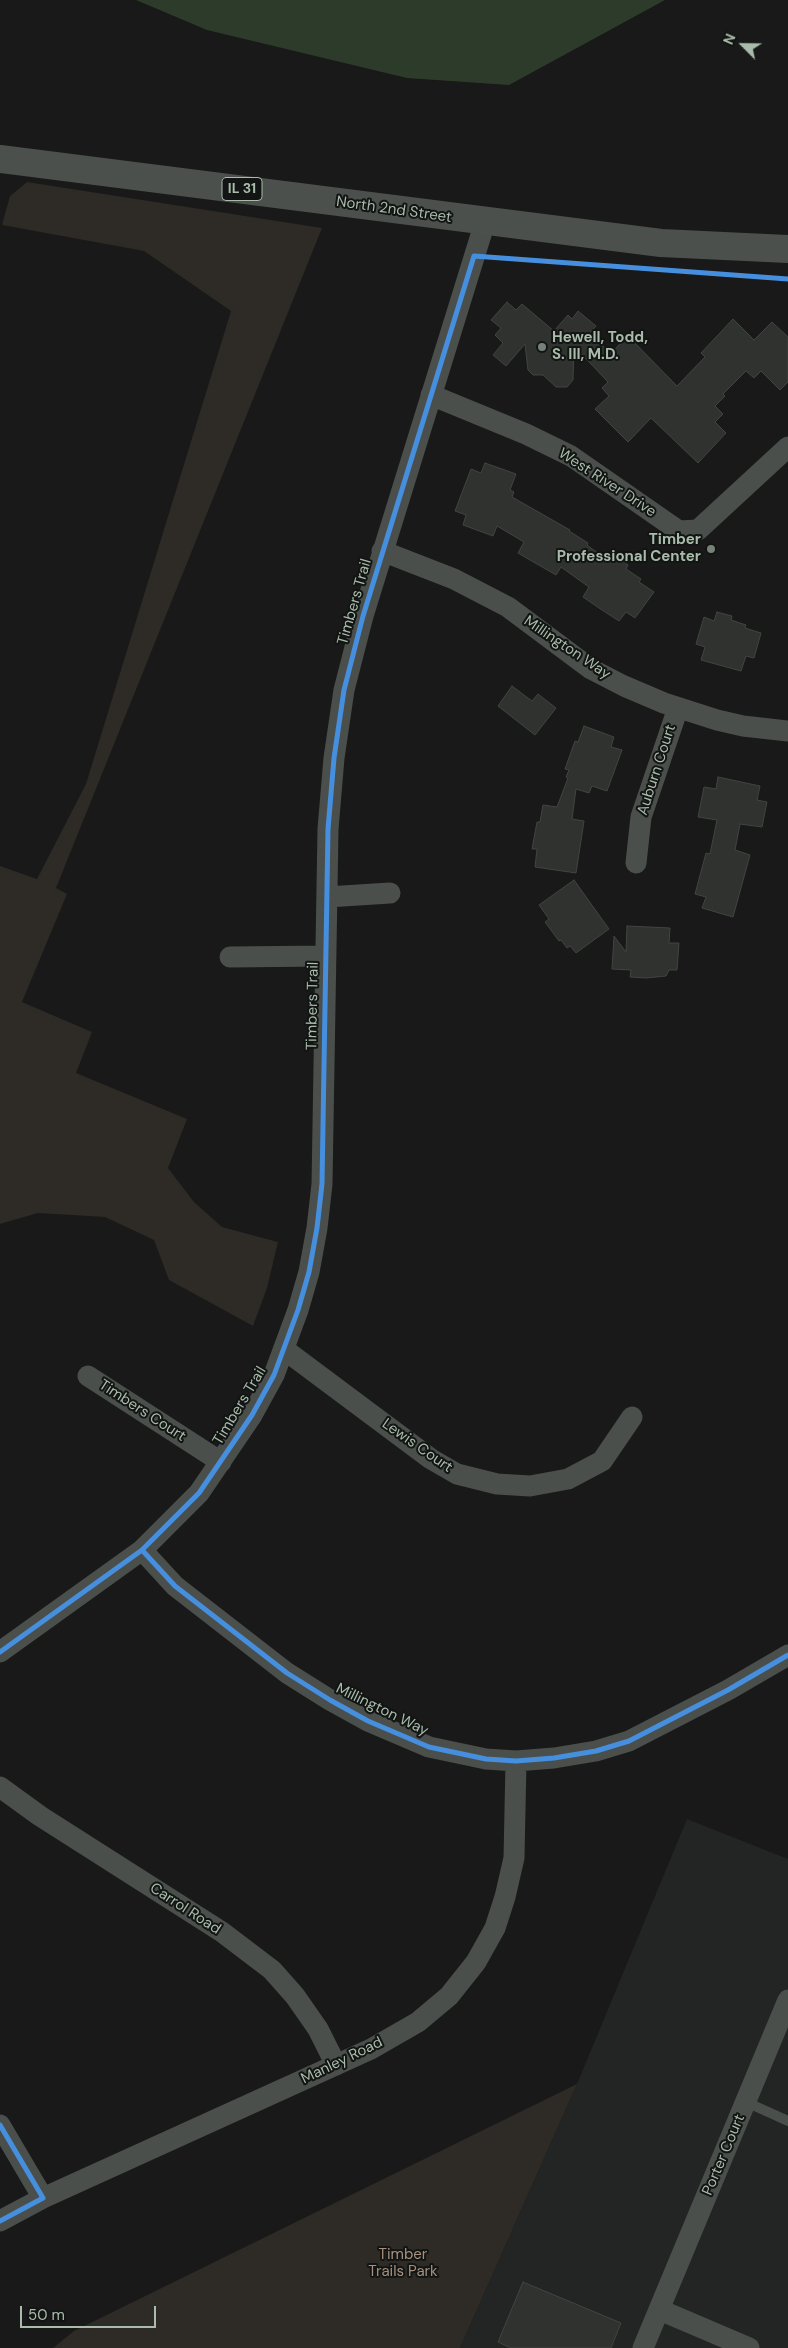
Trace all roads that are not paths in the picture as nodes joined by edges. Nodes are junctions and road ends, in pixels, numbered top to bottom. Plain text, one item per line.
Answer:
1 (0, 159) edge
2 (484, 222) junction
3 (788, 249) edge
4 (431, 395) junction
5 (788, 447) edge
6 (382, 551) junction
7 (678, 708) junction
8 (788, 731) edge
9 (636, 863) dead end
10 (390, 893) dead end
11 (327, 897) junction
12 (326, 956) junction
13 (230, 957) dead end
14 (285, 1350) junction
15 (88, 1376) dead end
16 (632, 1417) dead end
17 (221, 1462) junction
18 (142, 1550) junction
19 (0, 1652) edge
20 (788, 1655) edge
21 (516, 1761) junction
22 (0, 1788) edge
23 (788, 2000) edge
24 (336, 2065) junction
25 (746, 2102) junction
26 (788, 2121) edge
27 (0, 2125) edge
28 (43, 2198) junction
29 (0, 2221) edge
30 (660, 2310) junction
31 (643, 2348) edge
32 (750, 2348) edge

1 - 2 main road, North 2nd Street / IL 31
2 - 3 main road, North 2nd Street / IL 31
2 - 4 street, Timbers Trail
4 - 5 street, West River Drive
4 - 6 street, Timbers Trail
6 - 7 street, Millington Way
6 - 11 street, Timbers Trail
7 - 8 street, Millington Way
7 - 9 street, Auburn Court
10 - 11 street
11 - 12 street, Timbers Trail
12 - 13 street
12 - 14 street, Timbers Trail
14 - 16 street, Lewis Court
14 - 17 street, Timbers Trail
15 - 17 street, Timbers Court
17 - 18 street, Timbers Trail
18 - 19 street, Timbers Trail
18 - 21 street, Millington Way
20 - 21 street, Millington Way
21 - 24 street, Manley Road
22 - 24 street, Carrol Road
23 - 25 street, Porter Court
24 - 28 street, Manley Road
25 - 26 lane
25 - 30 street, Porter Court
27 - 28 street
28 - 29 street, Manley Road
30 - 31 street, Porter Court
30 - 32 street

